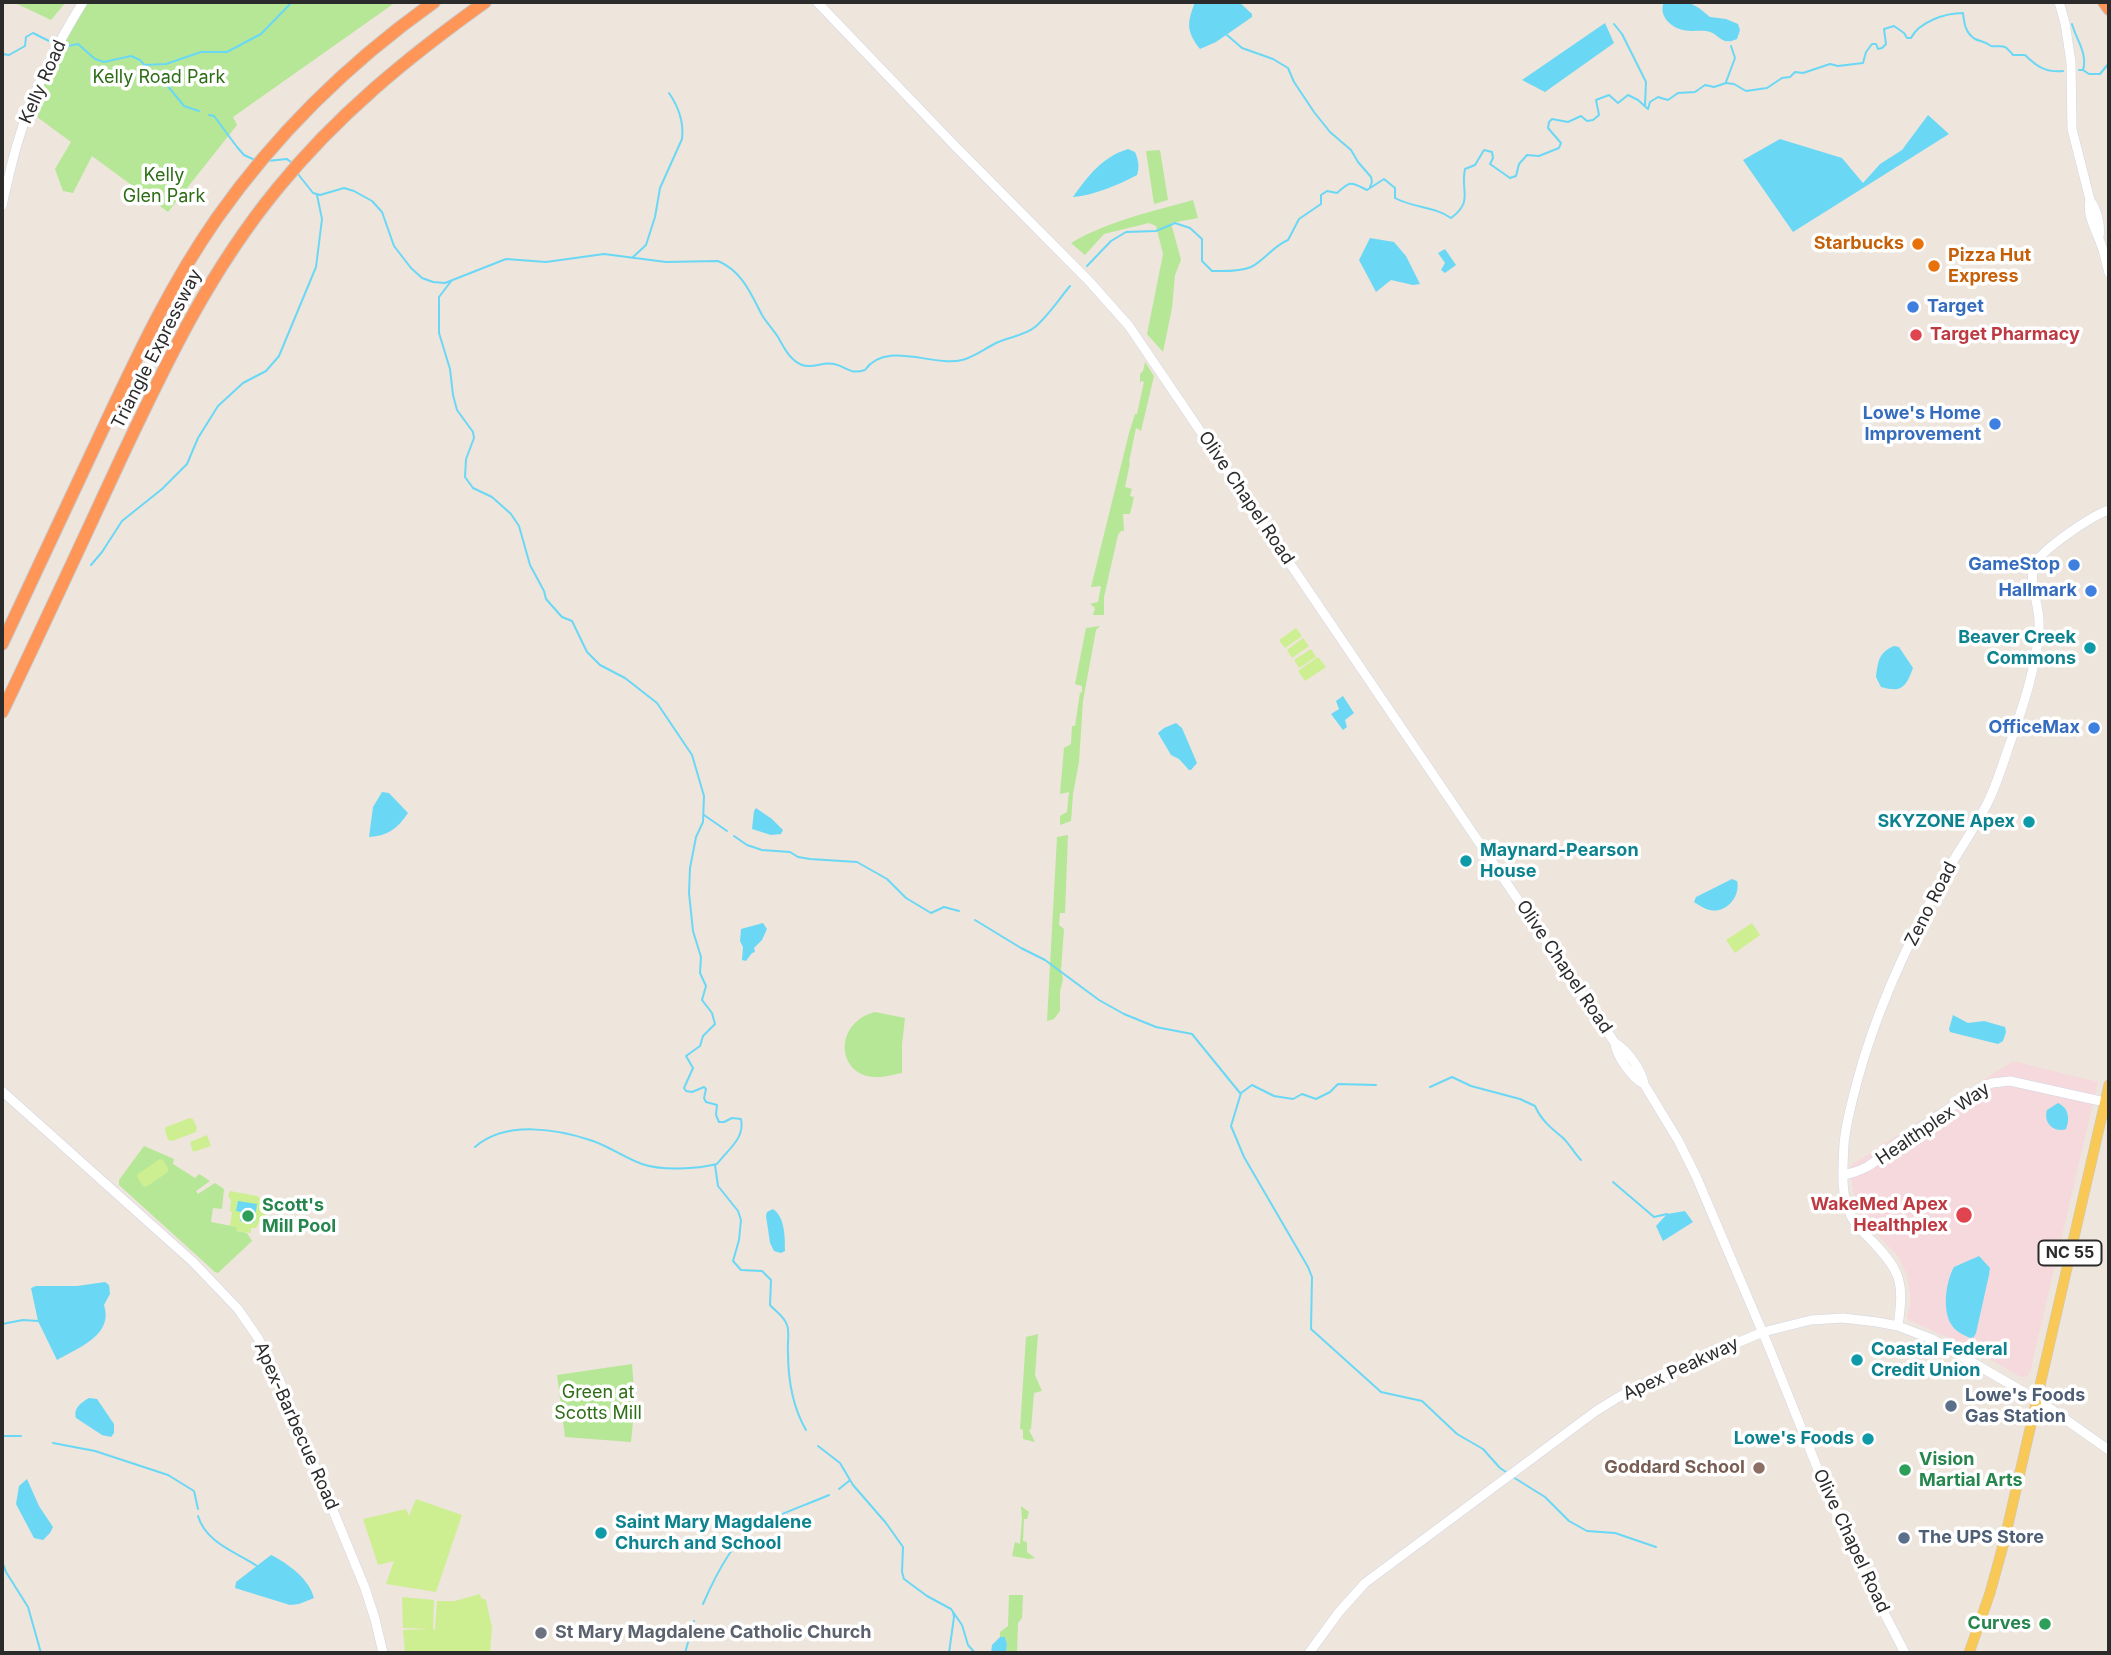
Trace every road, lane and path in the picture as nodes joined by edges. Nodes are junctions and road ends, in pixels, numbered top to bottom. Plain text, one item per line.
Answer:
1 (83, 2) edge
2 (434, 2) edge
3 (485, 2) edge
4 (817, 2) edge
5 (2059, 2) edge
6 (2107, 2) edge
7 (2109, 9) edge
8 (2, 206) edge
9 (2109, 273) edge
10 (2109, 510) edge
11 (2, 644) edge
12 (2, 712) edge
13 (2109, 1085) edge
14 (2, 1091) edge
15 (2105, 1102) junction
16 (1843, 1175) junction
17 (1898, 1326) junction
18 (1763, 1332) junction
19 (2037, 1399) junction
20 (2109, 1450) edge
21 (383, 1653) edge
22 (1309, 1653) edge
23 (1905, 1653) edge
24 (1969, 1653) edge

1 - 8 main road, Kelly Road
2 - 11 highway, Triangle Expressway
3 - 12 highway, Triangle Expressway
4 - 18 main road, Olive Chapel Road
5 - 9 main road
6 - 7 highway
10 - 16 main road, Zeno Road
13 - 15 main road, NC 55
14 - 21 main road, Apex-Barbecue Road
15 - 16 main road, Healthplex Way
15 - 19 main road, NC 55
16 - 17 main road, Zeno Road
17 - 18 main road, Apex Peakway
17 - 19 main road, Apex Peakway
18 - 22 main road, Apex Peakway
18 - 23 main road, Olive Chapel Road
19 - 20 main road, Apex Peakway
19 - 24 main road, NC 55

